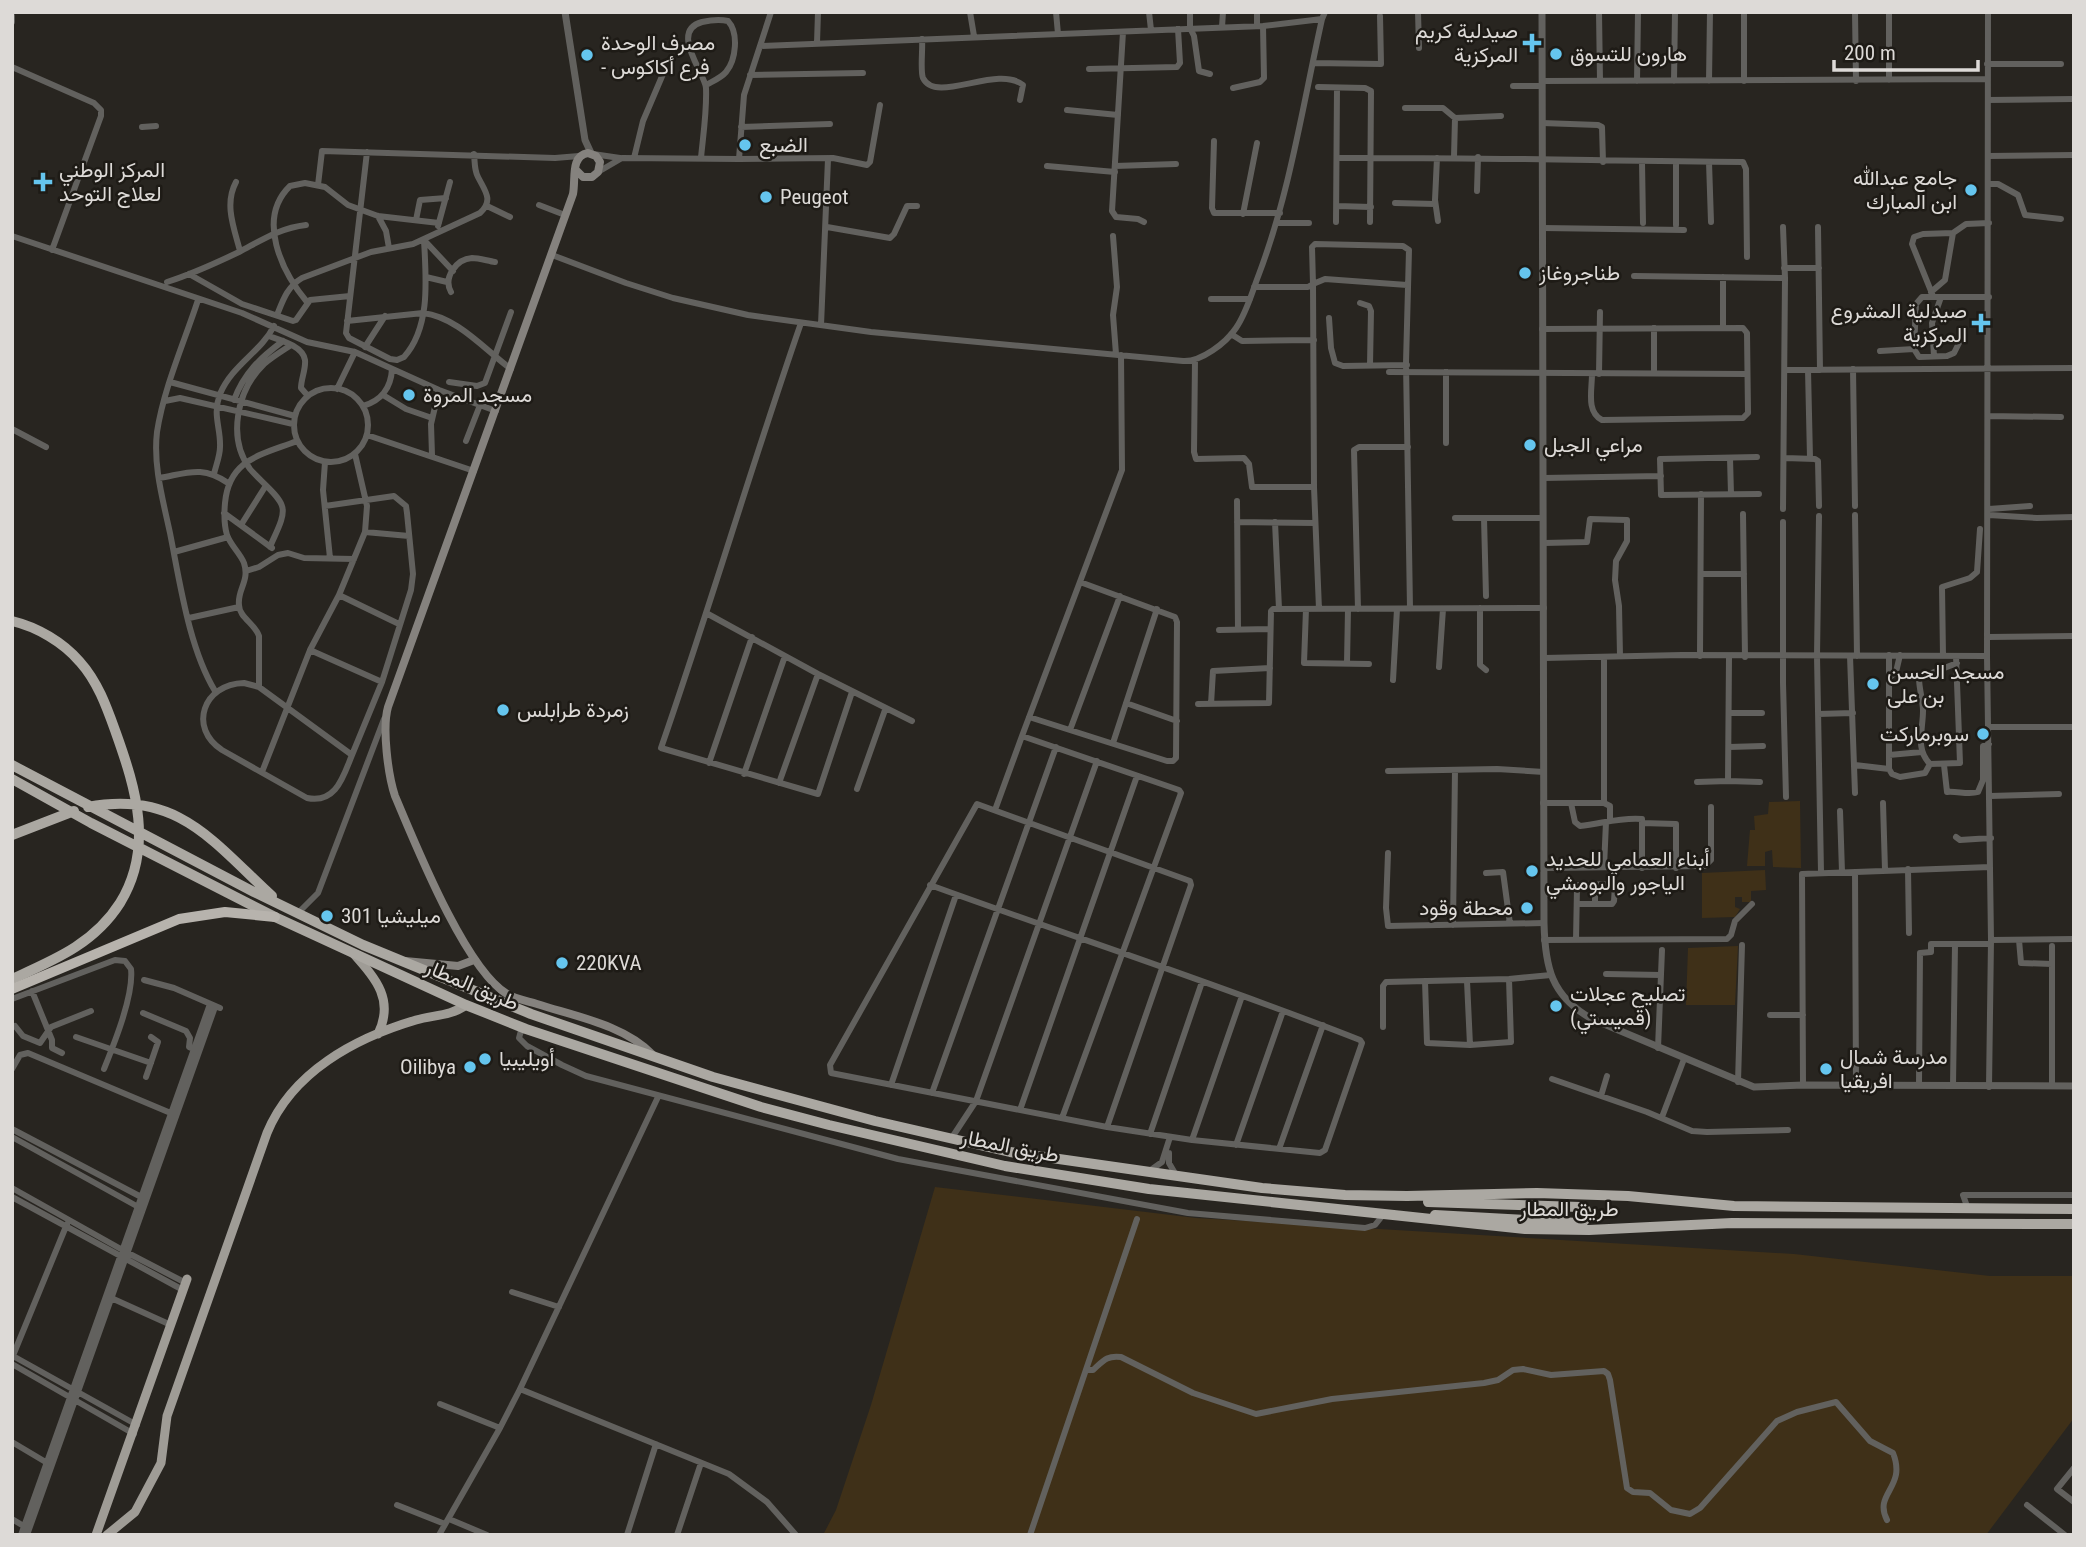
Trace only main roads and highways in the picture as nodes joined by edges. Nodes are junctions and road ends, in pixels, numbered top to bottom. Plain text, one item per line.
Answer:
1 (576, 169) junction
2 (595, 174) junction
3 (573, 194) junction
4 (12, 621) edge
5 (12, 765) edge
6 (12, 779) edge
7 (12, 835) edge
8 (280, 904) junction
9 (275, 917) junction
10 (353, 953) junction
11 (474, 960) junction
12 (402, 961) junction
13 (12, 979) edge
14 (12, 989) edge
15 (466, 1005) junction
16 (378, 1034) junction
17 (655, 1058) junction
18 (1322, 1193) junction
19 (1347, 1209) junction
20 (2074, 1209) edge
21 (2074, 1224) edge
22 (186, 1284) road end
23 (96, 1535) edge
24 (107, 1535) edge

1 - 2 main road
1 - 2 main road
1 - 3 main road
2 - 3 main road
3 - 11 main road
4 - 13 highway
5 - 8 highway, طريق المطار
6 - 9 highway, طريق المطار
7 - 8 highway
8 - 12 highway, طريق المطار
9 - 10 highway, طريق المطار
9 - 14 highway
10 - 15 highway, طريق المطار
10 - 16 main road
11 - 12 main road
11 - 17 main road
12 - 17 highway, طريق المطار
15 - 16 main road
15 - 19 highway, طريق المطار
16 - 24 main road
17 - 18 highway, طريق المطار
18 - 19 highway
18 - 20 highway, طريق المطار
19 - 21 highway, طريق المطار
22 - 23 main road

